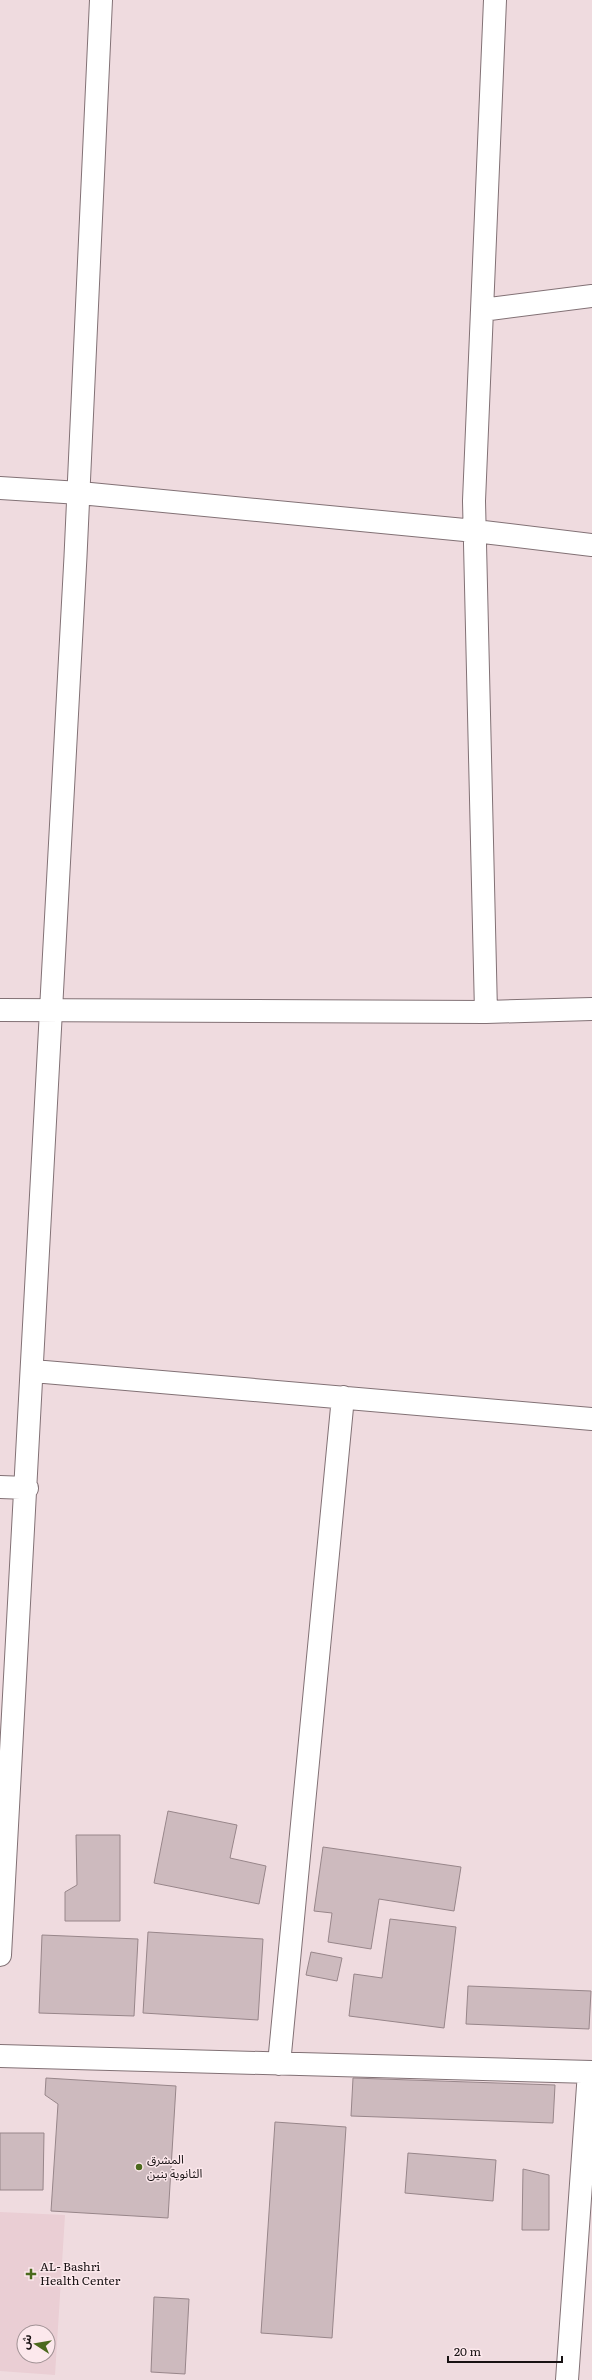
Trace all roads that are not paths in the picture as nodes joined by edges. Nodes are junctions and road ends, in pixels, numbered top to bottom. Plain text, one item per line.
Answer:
1 (101, 0) edge
2 (495, 0) edge
3 (592, 296) edge
4 (482, 310) junction
5 (0, 488) edge
6 (80, 493) junction
7 (475, 531) junction
8 (592, 545) edge
9 (592, 1009) edge
10 (0, 1010) edge
11 (53, 1011) junction
12 (486, 1012) junction
13 (33, 1371) junction
14 (343, 1397) junction
15 (592, 1420) edge
16 (0, 1487) edge
17 (27, 1488) junction
18 (0, 1955) edge
19 (0, 2056) edge
20 (279, 2064) junction
21 (591, 2072) edge
22 (567, 2380) edge

1 - 6 street
2 - 4 street
3 - 4 street
4 - 7 street
5 - 6 street
6 - 7 street
6 - 11 street
7 - 8 street
7 - 12 street
9 - 12 street
10 - 11 street
11 - 12 street
11 - 13 street
13 - 14 street
13 - 17 street
14 - 15 street
14 - 20 street
16 - 17 street
17 - 18 street
19 - 20 street
20 - 21 street
21 - 22 street

